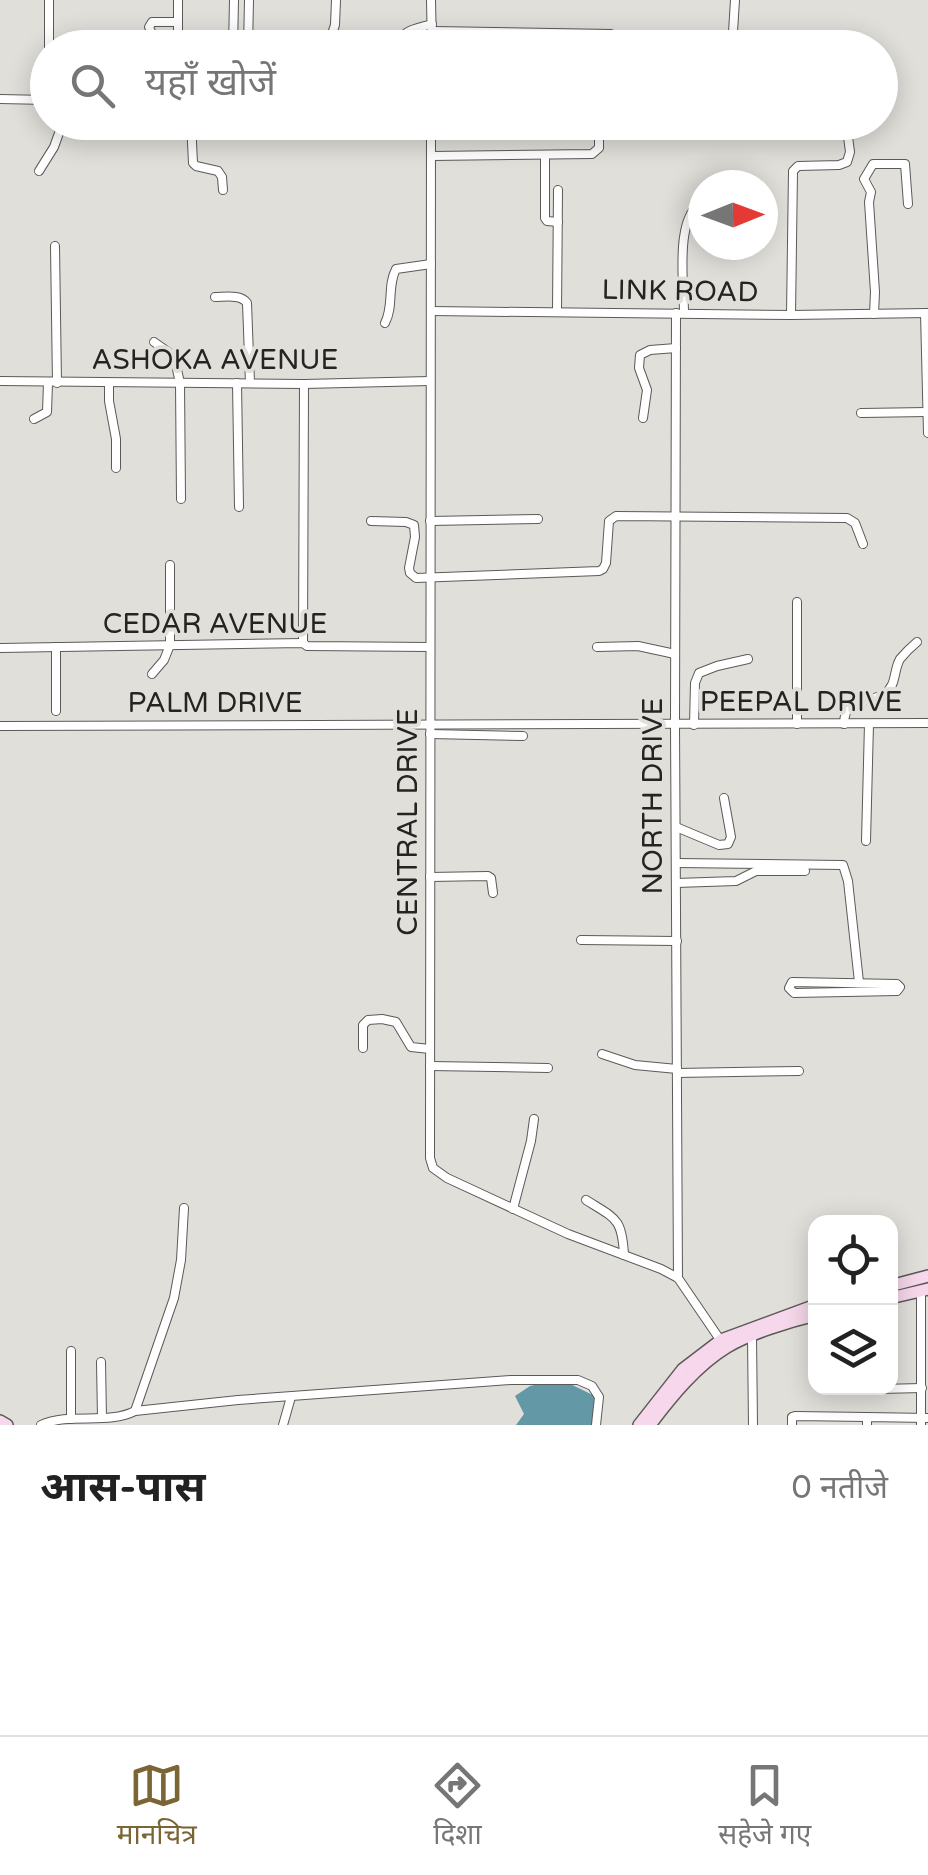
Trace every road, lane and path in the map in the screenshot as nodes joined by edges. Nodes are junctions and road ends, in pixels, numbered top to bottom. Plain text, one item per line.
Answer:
1 (49, 0) edge
2 (178, 0) edge
3 (234, 0) edge
4 (249, 0) edge
5 (336, 0) edge
6 (431, 0) edge
7 (735, 0) edge
8 (178, 22) junction
9 (432, 28) junction
10 (49, 30) edge
11 (149, 30) edge
12 (178, 30) edge
13 (233, 30) edge
14 (248, 30) edge
15 (333, 30) edge
16 (422, 30) edge
17 (492, 30) edge
18 (733, 30) edge
19 (0, 100) edge
20 (30, 100) edge
21 (56, 140) edge
22 (192, 140) edge
23 (431, 140) edge
24 (599, 140) edge
25 (848, 140) edge
26 (545, 155) junction
27 (431, 156) junction
28 (39, 171) dead end
29 (223, 190) dead end
30 (558, 190) dead end
31 (908, 204) dead end
32 (688, 216) edge
33 (558, 222) junction
34 (54, 246) dead end
35 (431, 264) junction
36 (215, 297) dead end
37 (431, 312) junction
38 (557, 312) junction
39 (680, 313) junction
40 (926, 313) edge
41 (874, 314) junction
42 (792, 315) junction
43 (385, 323) dead end
44 (154, 342) dead end
45 (676, 348) junction
46 (0, 382) edge
47 (430, 382) junction
48 (53, 383) junction
49 (109, 383) junction
50 (180, 383) junction
51 (237, 384) junction
52 (250, 384) junction
53 (304, 384) junction
54 (927, 412) edge
55 (861, 413) dead end
56 (643, 418) dead end
57 (34, 419) dead end
58 (928, 434) edge
59 (116, 468) dead end
60 (182, 499) dead end
61 (239, 508) dead end
62 (676, 518) junction
63 (538, 519) dead end
64 (430, 520) junction
65 (371, 521) dead end
66 (863, 544) dead end
67 (170, 565) dead end
68 (430, 578) junction
69 (797, 602) dead end
70 (917, 642) dead end
71 (303, 643) junction
72 (170, 645) junction
73 (56, 647) junction
74 (430, 647) junction
75 (597, 647) dead end
76 (0, 648) edge
77 (675, 654) junction
78 (748, 659) dead end
79 (152, 674) dead end
80 (56, 711) dead end
81 (797, 724) junction
82 (844, 724) junction
83 (869, 724) junction
84 (928, 724) edge
85 (675, 725) junction
86 (694, 725) junction
87 (0, 726) edge
88 (430, 729) junction
89 (523, 736) dead end
90 (724, 798) dead end
91 (676, 827) junction
92 (866, 841) dead end
93 (676, 863) junction
94 (805, 870) dead end
95 (430, 877) junction
96 (676, 882) junction
97 (493, 893) dead end
98 (581, 940) dead end
99 (676, 941) junction
100 (859, 982) junction
101 (362, 1048) dead end
102 (430, 1049) junction
103 (602, 1054) dead end
104 (430, 1066) junction
105 (548, 1068) dead end
106 (677, 1071) junction
107 (799, 1071) dead end
108 (534, 1119) dead end
109 (586, 1200) dead end
110 (184, 1208) dead end
111 (513, 1209) junction
112 (624, 1255) junction
113 (678, 1278) junction
114 (924, 1284) edge
115 (898, 1286) edge
116 (898, 1295) edge
117 (814, 1305) edge
118 (808, 1317) edge
119 (752, 1336) junction
120 (723, 1344) junction
121 (71, 1351) dead end
122 (102, 1362) dead end
123 (924, 1384) edge
124 (898, 1387) edge
125 (291, 1396) junction
126 (135, 1411) junction
127 (102, 1418) junction
128 (71, 1420) junction
129 (923, 1420) edge
130 (0, 1421) edge
131 (867, 1421) edge
132 (7, 1425) edge
133 (41, 1425) edge
134 (283, 1425) edge
135 (596, 1425) edge
136 (639, 1425) edge
137 (650, 1425) edge
138 (752, 1425) edge
139 (792, 1425) edge

1 - 10 street
2 - 8 street
3 - 13 street
4 - 14 street
5 - 15 street
6 - 9 street
7 - 18 street
8 - 11 street
8 - 12 street
9 - 16 street
9 - 17 street
19 - 20 street
21 - 28 street
22 - 29 street
23 - 27 street, CENTRAL DRIVE
24 - 26 street
25 - 42 street
26 - 27 street
26 - 33 street
27 - 35 street, CENTRAL DRIVE
30 - 33 street
31 - 41 street
32 - 39 street, NORTH DRIVE
33 - 38 street
34 - 48 street
35 - 37 street, CENTRAL DRIVE
35 - 43 street
36 - 52 street
37 - 38 street, LINK ROAD
37 - 47 street, CENTRAL DRIVE
38 - 39 street, LINK ROAD
39 - 42 street, LINK ROAD
39 - 45 street, NORTH DRIVE
40 - 41 street, LINK ROAD
40 - 54 street
41 - 42 street, LINK ROAD
44 - 50 street
45 - 56 street
45 - 62 street, NORTH DRIVE
46 - 48 street, ASHOKA AVENUE
47 - 53 street, ASHOKA AVENUE
47 - 64 street, CENTRAL DRIVE
48 - 49 street, ASHOKA AVENUE
48 - 57 street
49 - 50 street, ASHOKA AVENUE
49 - 59 street
50 - 51 street, ASHOKA AVENUE
50 - 60 street
51 - 52 street, ASHOKA AVENUE
51 - 61 street
52 - 53 street, ASHOKA AVENUE
53 - 71 street
54 - 55 street
54 - 58 street
62 - 66 street
62 - 68 street
62 - 77 street, NORTH DRIVE
63 - 64 street
64 - 68 street, CENTRAL DRIVE
65 - 68 street
67 - 72 street
68 - 74 street, CENTRAL DRIVE
69 - 81 street
70 - 82 street
71 - 72 street, CEDAR AVENUE
71 - 74 street, CEDAR AVENUE
72 - 73 street, CEDAR AVENUE
72 - 79 street
73 - 76 street, CEDAR AVENUE
73 - 80 street
74 - 88 street, CENTRAL DRIVE
75 - 77 street
77 - 85 street, NORTH DRIVE
78 - 86 street
81 - 82 street, PEEPAL DRIVE
81 - 86 street, PEEPAL DRIVE
82 - 83 street, PEEPAL DRIVE
83 - 84 street, PEEPAL DRIVE
83 - 92 street
85 - 86 street, PEEPAL DRIVE
85 - 88 street, PEEPAL DRIVE
85 - 91 street, NORTH DRIVE
87 - 88 street, PALM DRIVE
88 - 89 street
88 - 95 street, CENTRAL DRIVE
90 - 91 street
91 - 93 street, NORTH DRIVE
93 - 96 street, NORTH DRIVE
93 - 100 street
94 - 96 street
95 - 97 street
95 - 102 street, CENTRAL DRIVE
96 - 99 street, NORTH DRIVE
98 - 99 street
99 - 106 street, NORTH DRIVE
100 - 100 street
101 - 102 street
102 - 104 street, CENTRAL DRIVE
103 - 106 street
104 - 105 street
104 - 111 street, CENTRAL DRIVE
106 - 107 street
106 - 113 street, NORTH DRIVE
108 - 111 street
109 - 112 street
110 - 126 street
111 - 112 street, CENTRAL DRIVE
112 - 113 street, CENTRAL DRIVE
113 - 120 street
114 - 115 main road
114 - 116 main road
114 - 123 street
117 - 120 main road
118 - 119 main road
119 - 120 main road
119 - 138 street
120 - 136 main road
120 - 137 main road
121 - 128 street
122 - 127 street
123 - 124 street
123 - 129 street
125 - 126 street
125 - 134 street
125 - 135 street
126 - 127 street
127 - 128 street
128 - 133 street
129 - 131 street
130 - 132 main road
131 - 139 street

